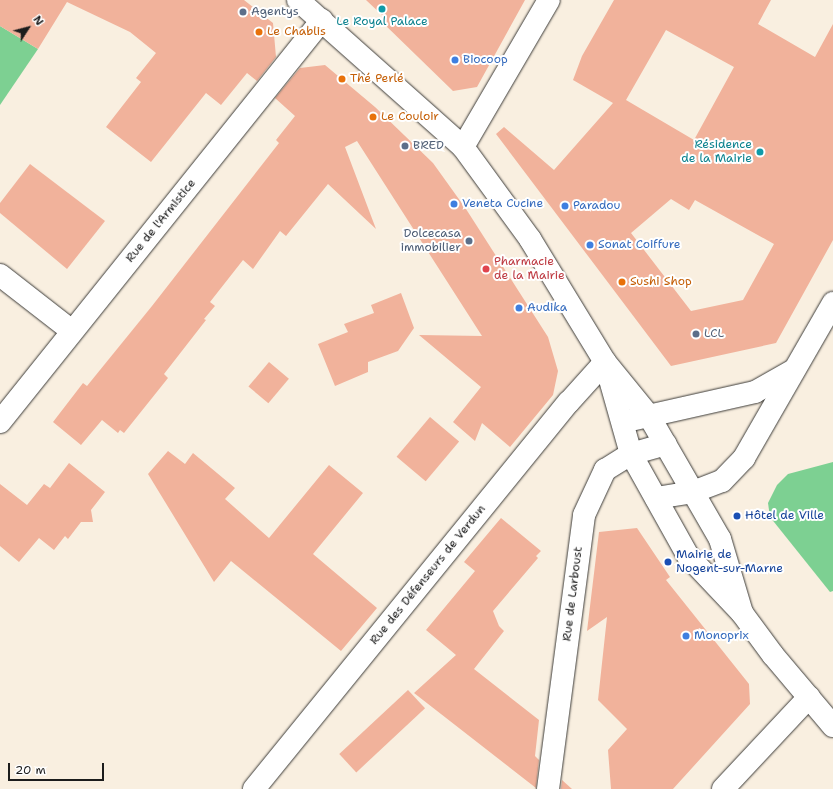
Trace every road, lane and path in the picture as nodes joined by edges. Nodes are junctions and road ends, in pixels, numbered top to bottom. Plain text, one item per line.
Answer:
1 (298, 0) edge
2 (549, 0) edge
3 (322, 20) junction
4 (463, 147) junction
5 (0, 274) edge
6 (833, 304) edge
7 (72, 330) junction
8 (605, 362) junction
9 (795, 369) junction
10 (649, 416) junction
11 (620, 421) junction
12 (0, 422) edge
13 (666, 444) junction
14 (631, 454) junction
15 (693, 492) junction
16 (656, 498) junction
17 (742, 613) junction
18 (809, 697) junction
19 (833, 726) edge
20 (254, 789) edge
21 (548, 789) edge
22 (723, 789) edge

1 - 3 street
2 - 4 street
3 - 4 street
3 - 7 street, Rue de l'Armistice
4 - 8 street
5 - 7 street
6 - 9 street
7 - 12 street, Rue de l'Armistice
8 - 10 street
8 - 11 street
8 - 20 street, Rue des Défenseurs de Verdun
9 - 10 street
9 - 15 street
10 - 11 street
10 - 13 street
11 - 14 street
13 - 14 street, Rue de Larboust
13 - 15 street
14 - 16 street
14 - 21 street, Rue de Larboust
15 - 16 street
15 - 17 street
16 - 17 street
17 - 18 street
18 - 19 street
18 - 22 street

